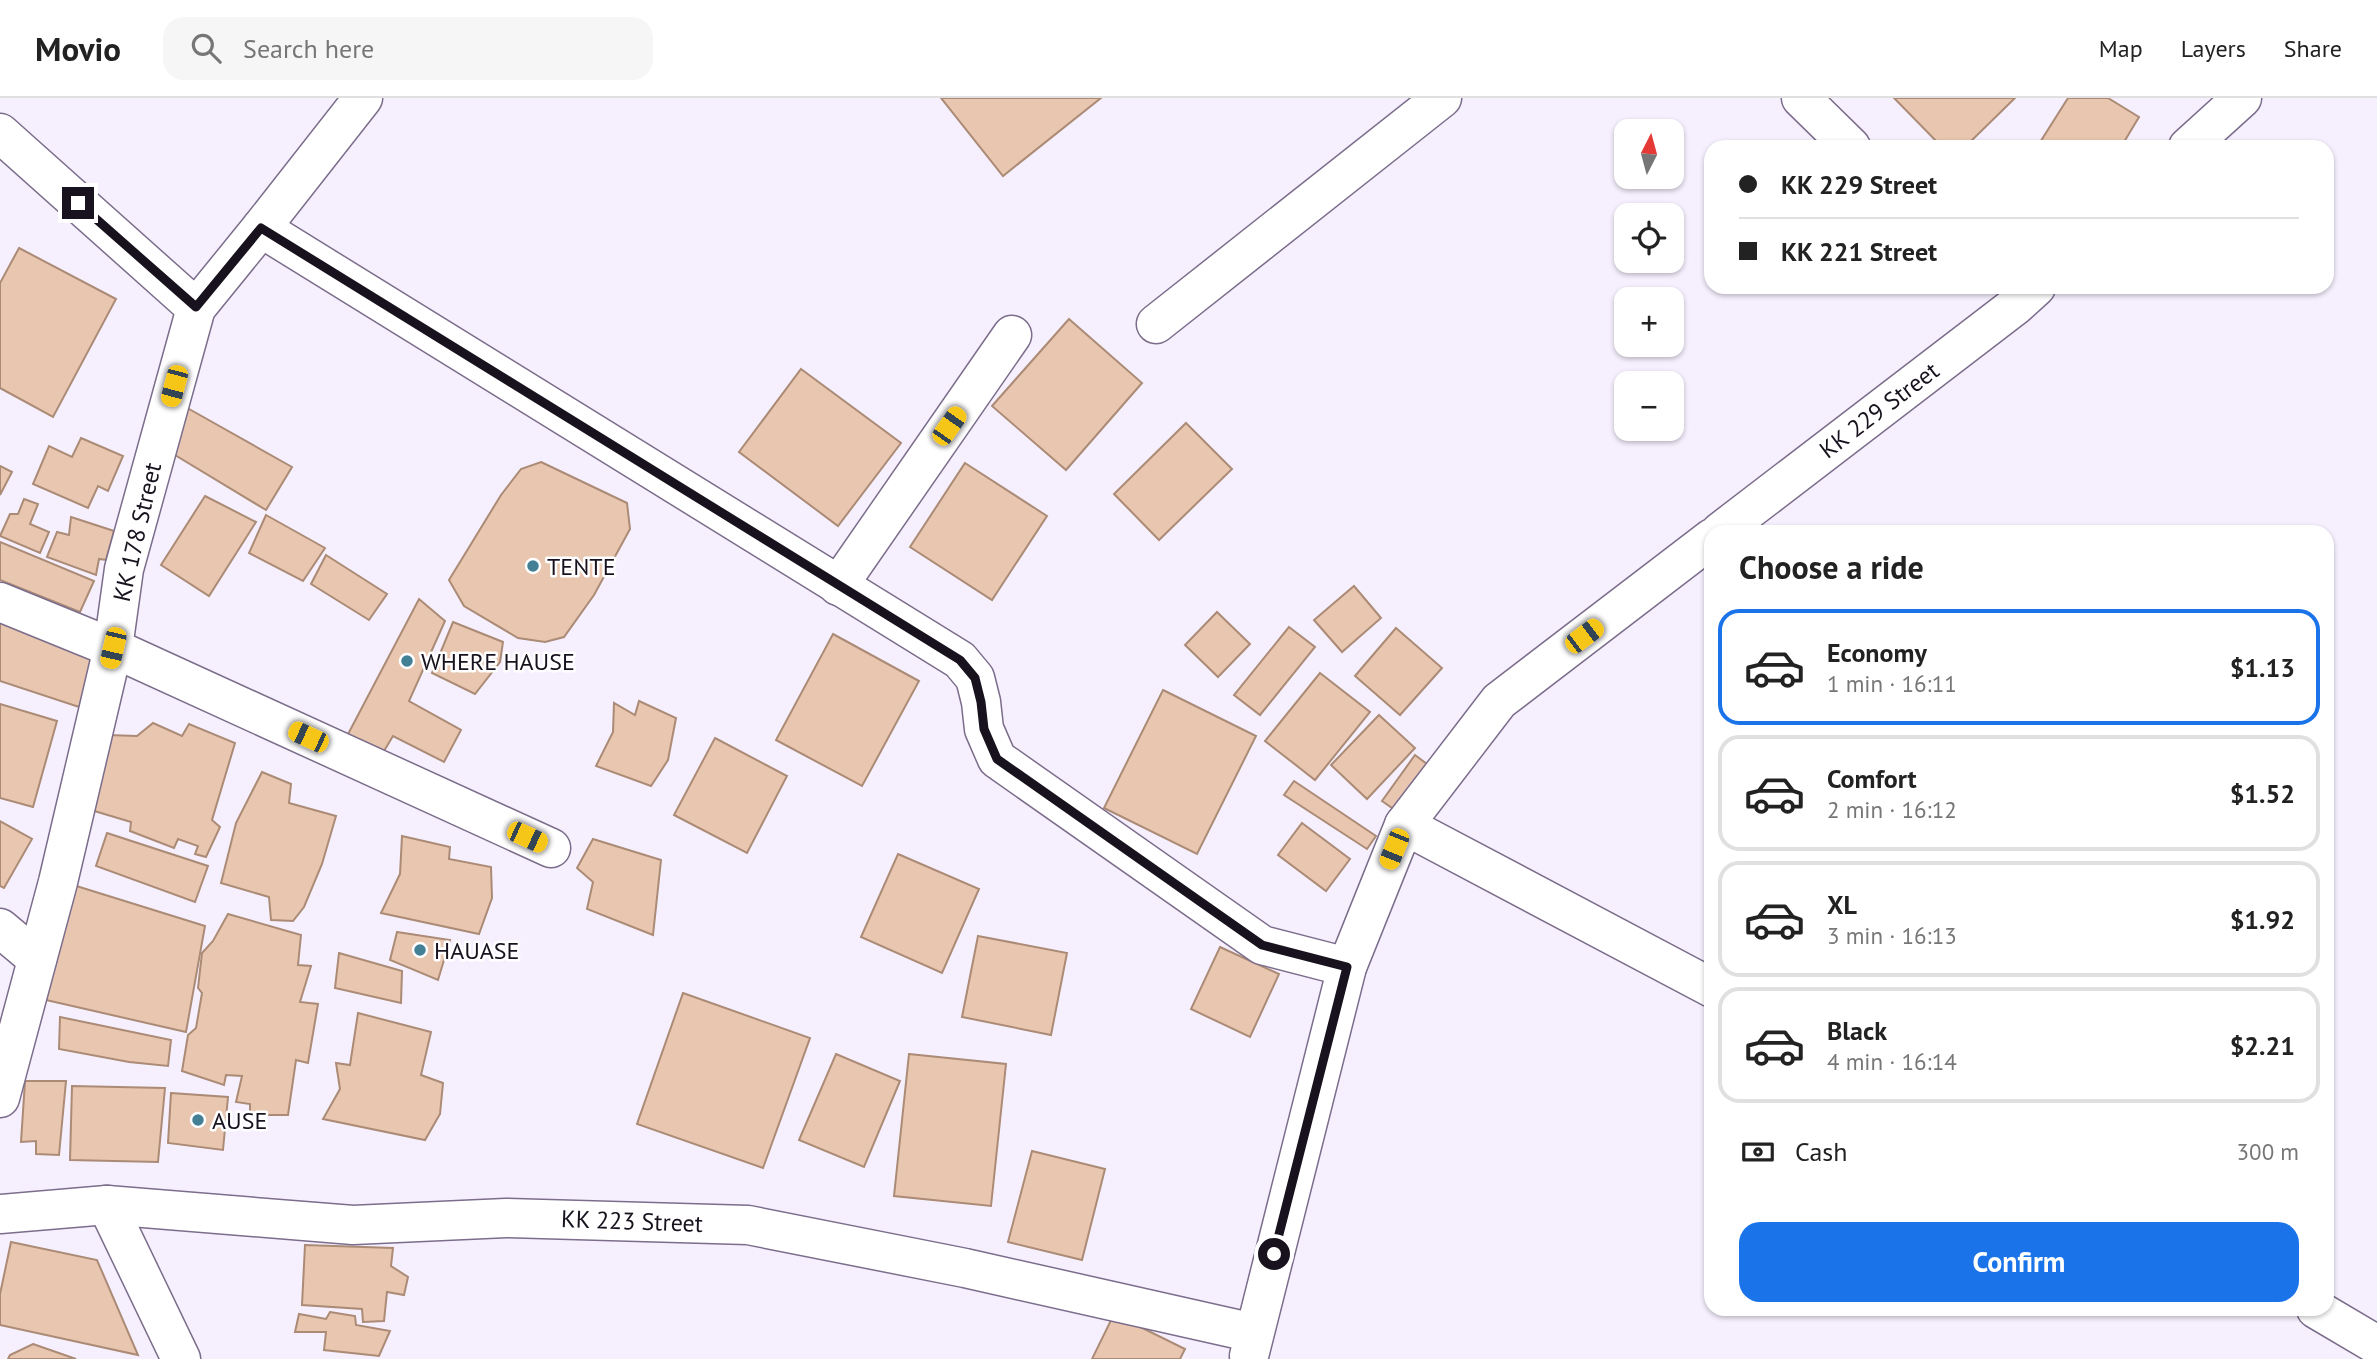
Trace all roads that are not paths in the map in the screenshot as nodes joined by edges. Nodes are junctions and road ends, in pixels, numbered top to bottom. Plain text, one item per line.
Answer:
1 (363, 98) edge
2 (1441, 98) edge
3 (1801, 98) edge
4 (2242, 98) edge
5 (0, 133) edge
6 (1844, 140) edge
7 (2196, 140) edge
8 (261, 228) junction
9 (2015, 294) edge
10 (196, 307) junction
11 (1156, 324) dead end
12 (1012, 335) dead end
13 (1729, 525) edge
14 (1704, 544) edge
15 (838, 586) junction
16 (0, 602) edge
17 (113, 648) junction
18 (1404, 825) junction
19 (551, 848) dead end
20 (0, 928) edge
21 (37, 959) junction
22 (1347, 967) junction
23 (1704, 984) edge
24 (0, 1098) edge
25 (107, 1205) junction
26 (0, 1214) edge
27 (2328, 1316) edge
28 (2377, 1345) edge
29 (1251, 1346) edge
30 (180, 1359) edge

1 - 8 street, KK 178 Street
2 - 11 street
3 - 6 street
4 - 7 street
5 - 10 street
8 - 10 street, KK 178 Street
8 - 15 street
9 - 13 street, KK 229 Street
10 - 17 street, KK 178 Street
12 - 15 street
14 - 18 street
15 - 22 street
16 - 17 street
17 - 19 street
17 - 21 street, KK 178 Street
18 - 22 street
18 - 23 street
20 - 21 street
21 - 24 street, KK 178 Street
22 - 29 street
25 - 26 street, KK 223 Street
25 - 29 street, KK 223 Street
25 - 30 street
27 - 28 street

